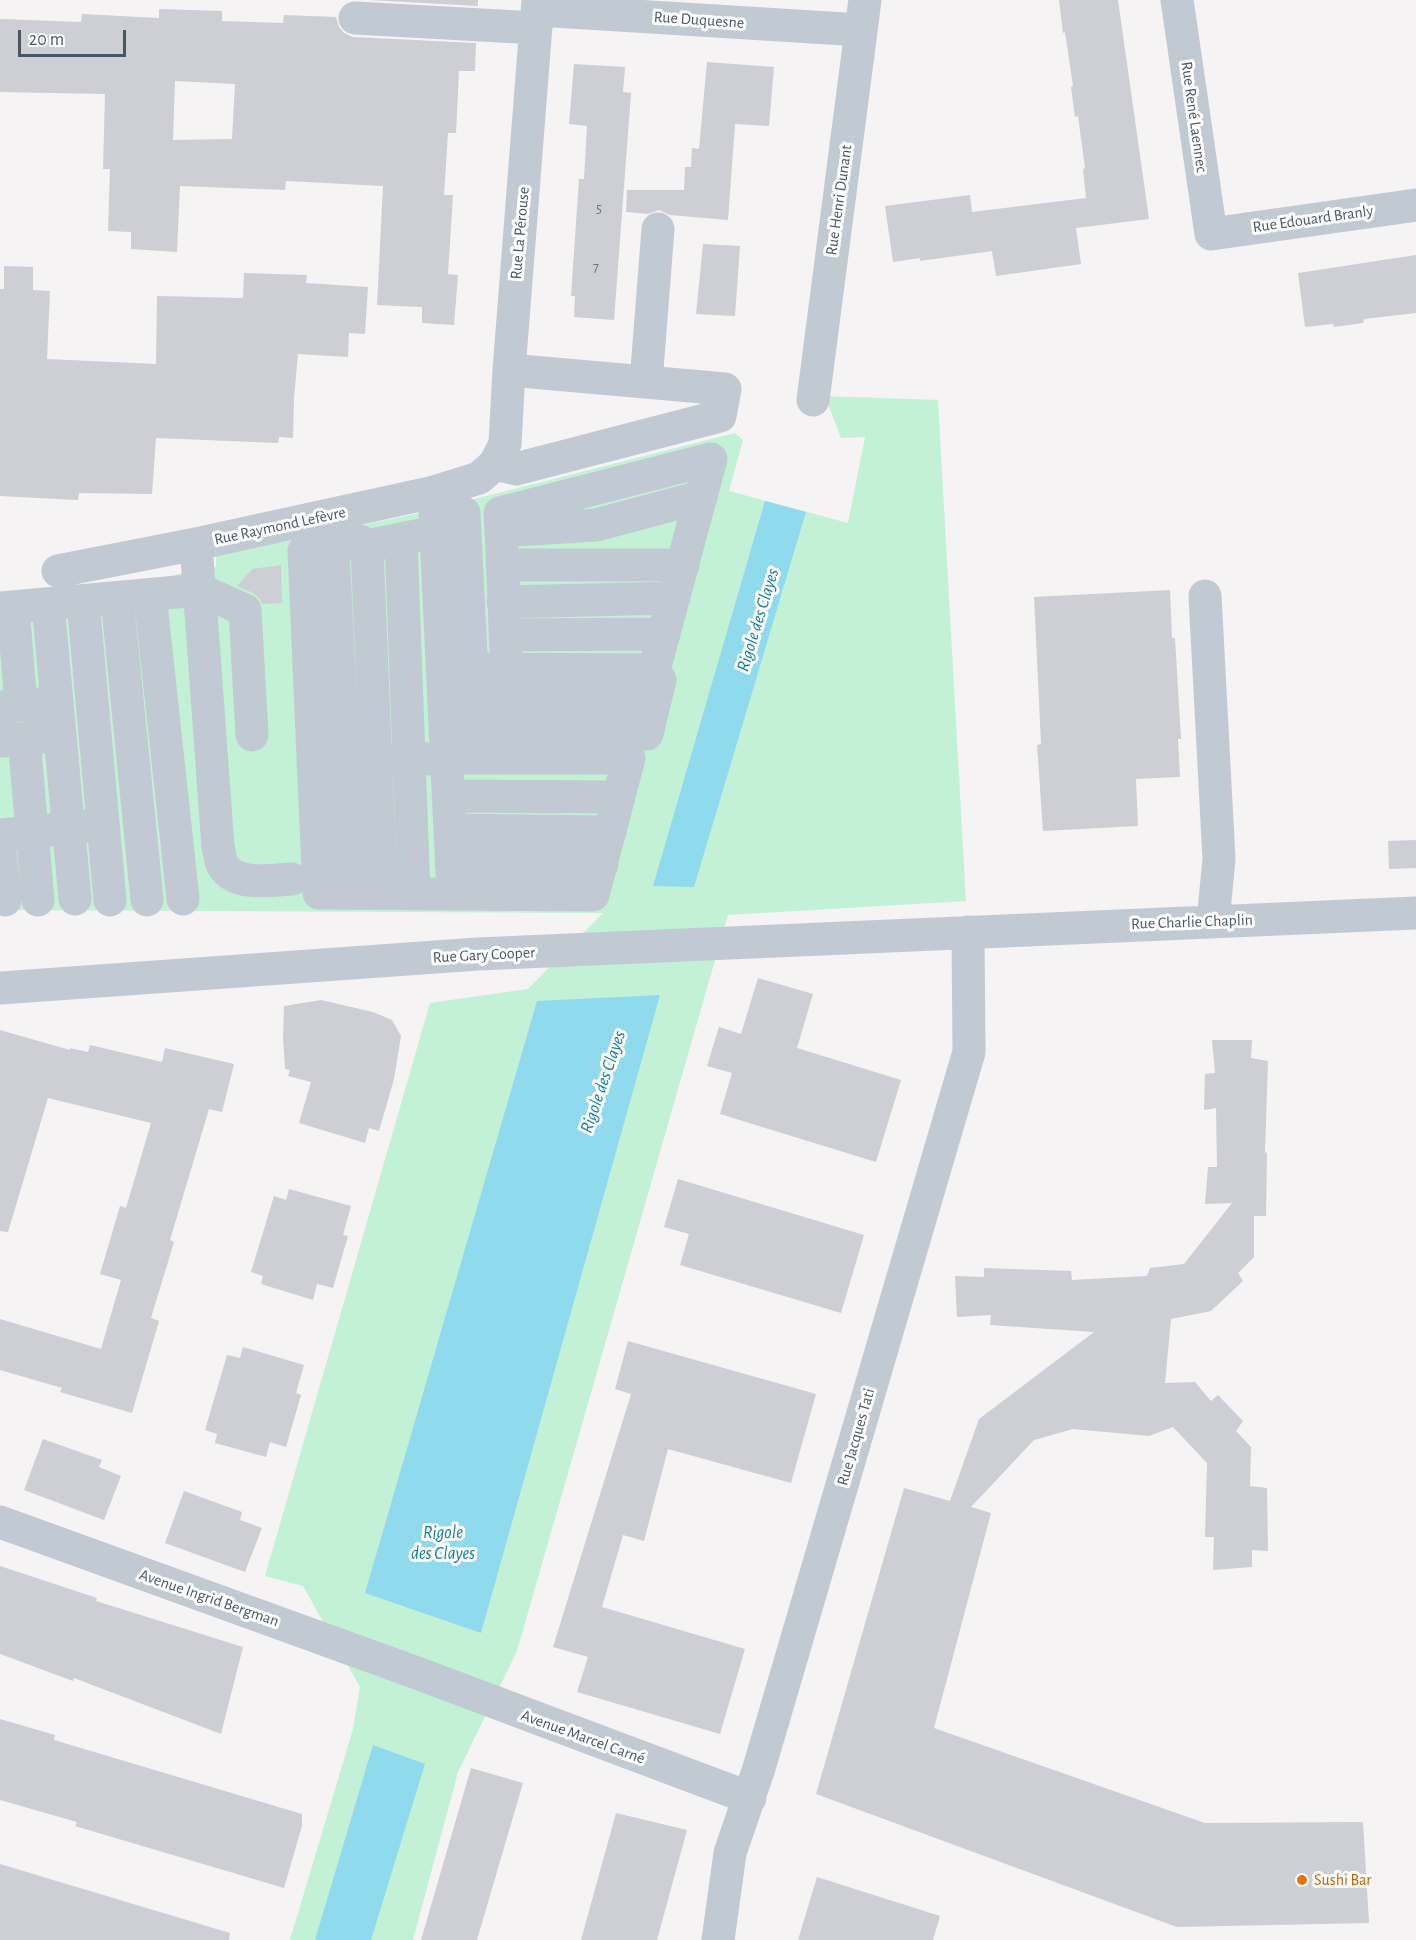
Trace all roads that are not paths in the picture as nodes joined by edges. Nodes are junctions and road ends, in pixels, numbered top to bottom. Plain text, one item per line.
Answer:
1 (1177, 0) edge
2 (671, 9) edge
3 (537, 13) edge
4 (863, 15) edge
5 (355, 18) dead end
6 (1416, 205) edge
7 (658, 229) dead end
8 (1211, 234) joint
9 (508, 370) junction
10 (646, 382) junction
11 (813, 400) dead end
12 (495, 464) junction
13 (434, 492) junction
14 (697, 511) junction
15 (464, 513) dead end
16 (647, 530) dead end
17 (436, 533) junction
18 (401, 539) junction
19 (196, 544) junction
20 (367, 546) junction
21 (318, 548) junction
22 (502, 565) junction
23 (683, 565) junction
24 (58, 571) dead end
25 (200, 590) junction
26 (150, 595) junction
27 (1205, 596) dead end
28 (117, 598) junction
29 (674, 598) junction
30 (83, 601) junction
31 (503, 602) junction
32 (48, 604) junction
33 (6, 608) edge
34 (664, 634) junction
35 (505, 635) junction
36 (405, 651) junction
37 (372, 652) junction
38 (323, 654) junction
39 (452, 663) junction
40 (654, 670) junction
41 (207, 699) junction
42 (508, 701) junction
43 (162, 704) junction
44 (128, 708) junction
45 (93, 712) junction
46 (24, 719) edge
47 (292, 727) dead end
48 (460, 731) junction
49 (252, 735) dead end
50 (409, 760) junction
51 (376, 762) junction
52 (328, 764) junction
53 (448, 796) junction
54 (619, 797) junction
55 (216, 812) junction
56 (174, 817) junction
57 (139, 821) junction
58 (104, 824) junction
59 (69, 828) junction
60 (450, 830) junction
61 (610, 832) junction
62 (16, 834) edge
63 (0, 852) edge
64 (452, 878) junction
65 (292, 879) dead end
66 (365, 893) junction
67 (414, 894) junction
68 (75, 899) dead end
69 (183, 899) dead end
70 (5, 900) dead end
71 (38, 900) dead end
72 (110, 900) dead end
73 (147, 900) dead end
74 (1416, 913) edge
75 (1213, 921) junction
76 (968, 932) junction
77 (0, 988) edge
78 (0, 1522) edge
79 (417, 1673) joint
80 (750, 1798) junction
81 (718, 1940) edge

1 - 8 street, Rue René Laennec
2 - 3 street, Rue Duquesne
2 - 4 street, Rue Duquesne
3 - 5 street, Rue Duquesne
3 - 9 street, Rue La Pérouse
4 - 11 street, Rue Henri Dunant
6 - 8 street, Rue Edouard Branly
7 - 10 street
9 - 10 street
9 - 12 street, Rue La Pérouse
10 - 12 street
12 - 13 street, Rue Raymond Lefèvre
13 - 17 street
13 - 19 street, Rue Raymond Lefèvre
14 - 16 street
14 - 22 street
14 - 23 street
15 - 39 street
17 - 18 street
17 - 39 street
18 - 20 street
18 - 36 street
19 - 24 street, Rue Raymond Lefèvre
19 - 25 street
20 - 21 street
20 - 37 street
21 - 38 street
21 - 47 street
22 - 23 street
22 - 31 street
23 - 29 street
25 - 26 street
25 - 41 street
25 - 49 street
26 - 28 street
26 - 43 street
27 - 75 street
28 - 30 street
28 - 44 street
29 - 31 street
29 - 34 street
30 - 32 street
30 - 45 street
31 - 35 street
32 - 33 street
32 - 46 street
33 - 46 street
34 - 35 street
34 - 40 street
35 - 42 street
36 - 37 street
36 - 39 street
36 - 50 street
37 - 38 street
37 - 51 street
38 - 52 street
39 - 42 street
39 - 48 street
40 - 42 street
40 - 42 street
41 - 43 street
41 - 55 street
42 - 48 street
43 - 44 street
43 - 56 street
44 - 45 street
44 - 57 street
45 - 46 street
45 - 58 street
46 - 59 street
46 - 62 street
48 - 50 street
48 - 53 street
48 - 54 street
50 - 51 street
50 - 67 street
51 - 52 street
51 - 66 street
52 - 66 street
53 - 54 street
53 - 60 street
54 - 61 street
55 - 56 street
55 - 65 street
56 - 57 street
56 - 69 street
57 - 58 street
57 - 73 street
58 - 59 street
58 - 72 street
59 - 62 street
59 - 68 street
60 - 61 street
60 - 64 street
61 - 64 street
62 - 71 street
63 - 70 street
64 - 67 street
66 - 67 street
74 - 75 street, Rue Charlie Chaplin
75 - 76 street, Rue Charlie Chaplin
76 - 77 street, Rue Gary Cooper
76 - 80 street, Rue Jacques Tati
78 - 79 street, Avenue Ingrid Bergman
79 - 80 street, Avenue Marcel Carné
80 - 81 street, Rue Jacques Tati

